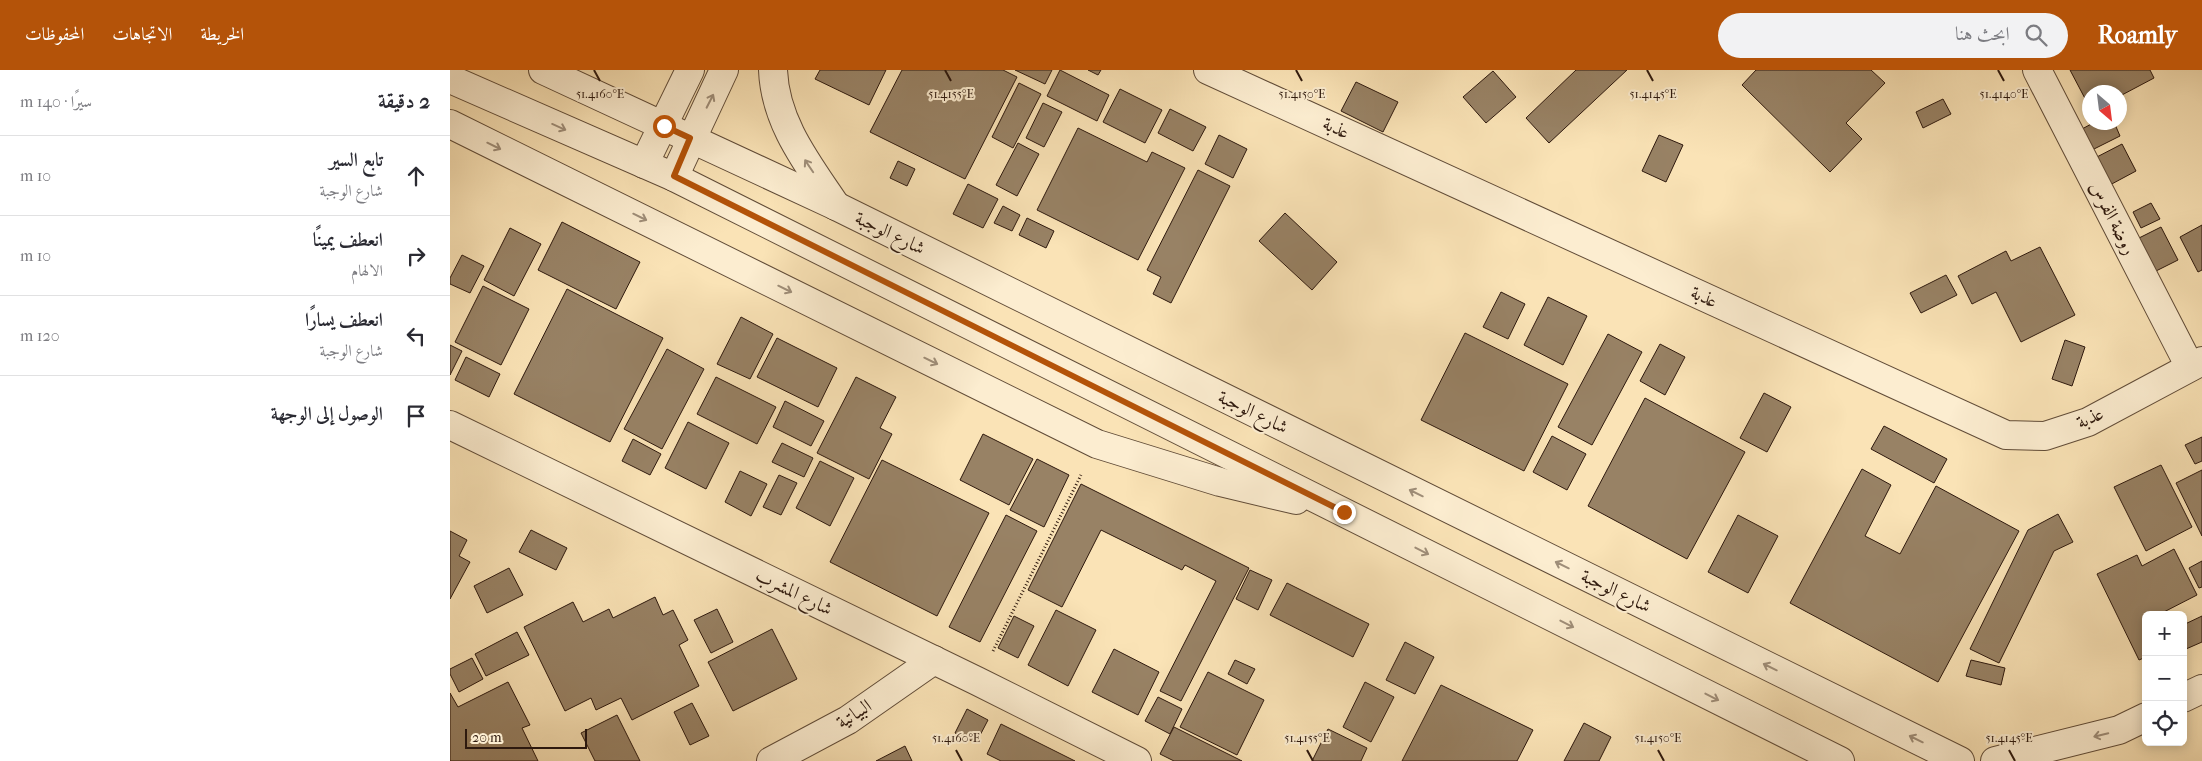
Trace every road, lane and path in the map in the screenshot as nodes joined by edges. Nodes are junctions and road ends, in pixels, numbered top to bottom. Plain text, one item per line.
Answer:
1 (543, 70) edge
2 (690, 70) edge
3 (724, 70) edge
4 (773, 70) edge
5 (1208, 70) edge
6 (2037, 70) edge
7 (450, 79) edge
8 (450, 124) edge
9 (664, 126) junction
10 (690, 138) junction
11 (644, 164) junction
12 (674, 176) junction
13 (836, 206) junction
14 (2196, 364) edge
15 (450, 424) edge
16 (1097, 444) junction
17 (1344, 512) junction
18 (934, 660) junction
19 (977, 681) junction
20 (2202, 689) edge
21 (2187, 696) edge
22 (2142, 719) edge
23 (771, 761) edge
24 (1137, 761) edge
25 (1840, 761) edge
26 (1960, 761) edge
27 (1995, 761) edge

1 - 9 street, شارع الوجبة
2 - 9 street
10 -> 3 street
13 -> 4 street
5 - 14 street, عذبة
6 - 14 street, روضة الفرس
7 -> 11 street
8 -> 16 street
9 - 10 street, شارع الوجبة
9 - 11 street
10 - 12 street
10 - 13 street, شارع الوجبة
11 - 12 street
12 - 17 street
26 -> 13 street, شارع الوجبة
15 - 18 street, شارع المشرب
16 - 17 street
16 - 19 path
17 -> 25 street
18 - 19 street, شارع المشرب
18 - 23 street, البياتية
19 - 24 street, شارع المشرب
20 - 21 street
22 -> 27 street

